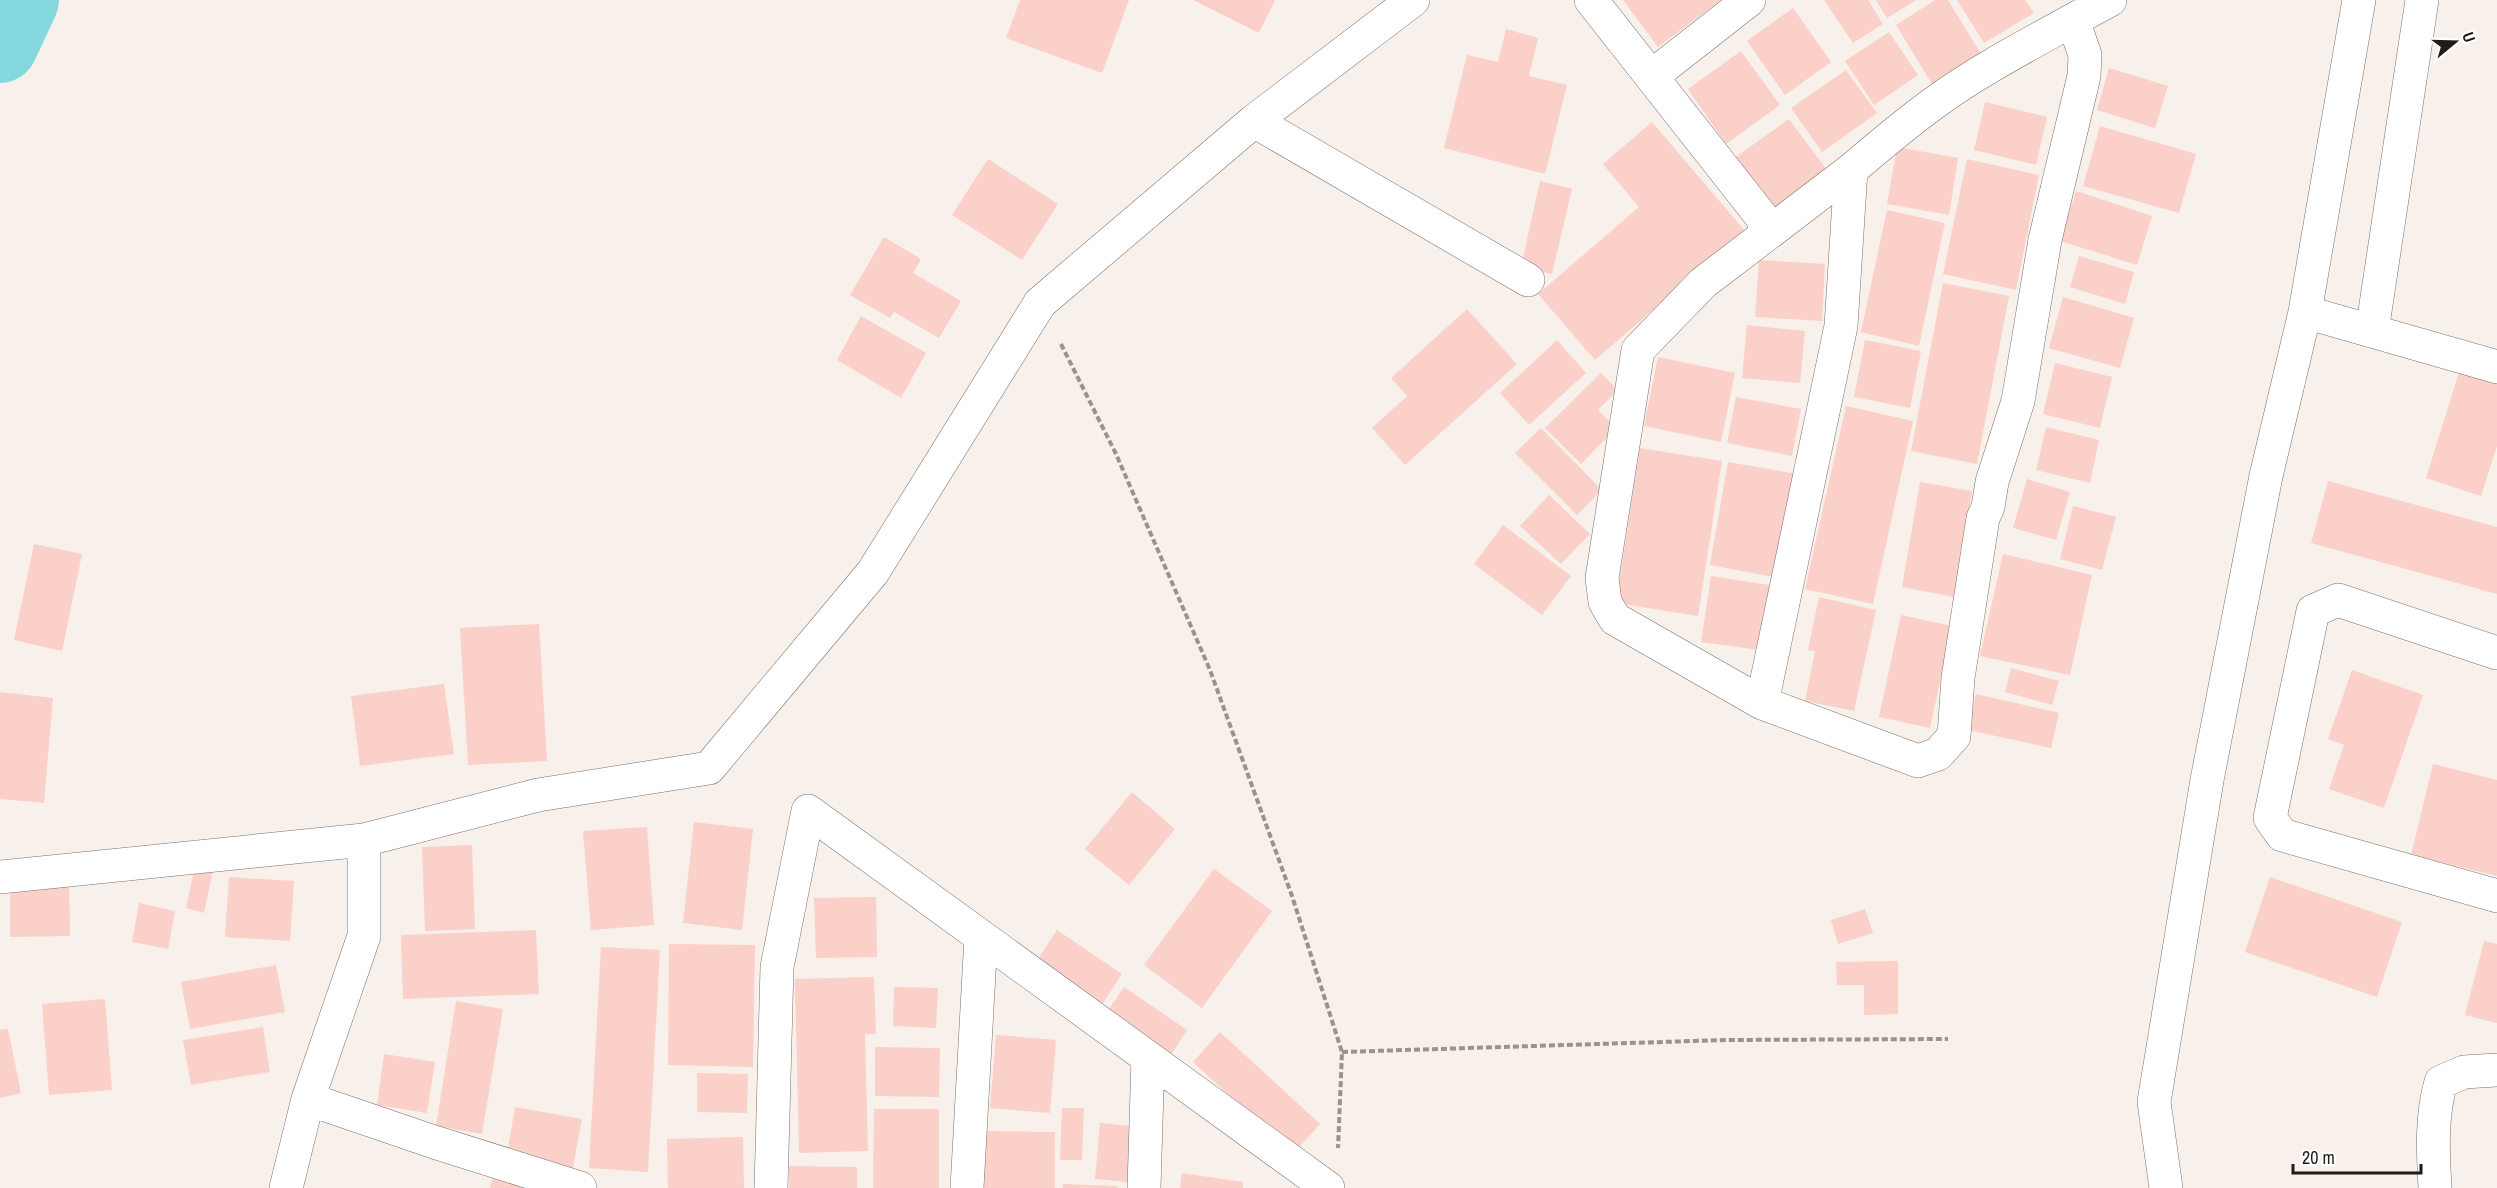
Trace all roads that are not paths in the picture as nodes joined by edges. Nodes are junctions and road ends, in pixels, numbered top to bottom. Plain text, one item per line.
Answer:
1 (1413, 0) edge
2 (1591, 0) edge
3 (1749, 0) edge
4 (2110, 0) edge
5 (2359, 0) edge
6 (2422, 0) edge
7 (2073, 20) junction
8 (1652, 76) junction
9 (1254, 121) junction
10 (1851, 170) junction
11 (1768, 231) junction
12 (1528, 280) dead end
13 (2305, 312) junction
14 (2372, 331) junction
15 (2497, 367) edge
16 (2497, 653) edge
17 (1762, 703) junction
18 (364, 840) junction
19 (0, 877) edge
20 (2497, 896) edge
21 (981, 937) junction
22 (1148, 1058) junction
23 (2497, 1070) edge
24 (308, 1099) junction
25 (286, 1188) edge
26 (580, 1188) edge
27 (771, 1188) edge
28 (967, 1188) edge
29 (1144, 1188) edge
30 (1328, 1188) edge
31 (2166, 1188) edge
32 (2435, 1188) edge

1 - 9 street
2 - 8 street
3 - 8 street
4 - 7 street
5 - 13 street
6 - 14 street
7 - 10 street
7 - 17 street
8 - 11 street
9 - 12 street
9 - 18 street
10 - 11 street
10 - 17 street
11 - 17 street
13 - 14 street
13 - 31 street
14 - 15 street
16 - 20 street
18 - 19 street
18 - 24 street
21 - 22 street
21 - 27 street
21 - 28 street
22 - 29 street
22 - 30 street
23 - 32 street
24 - 25 street
24 - 26 street

